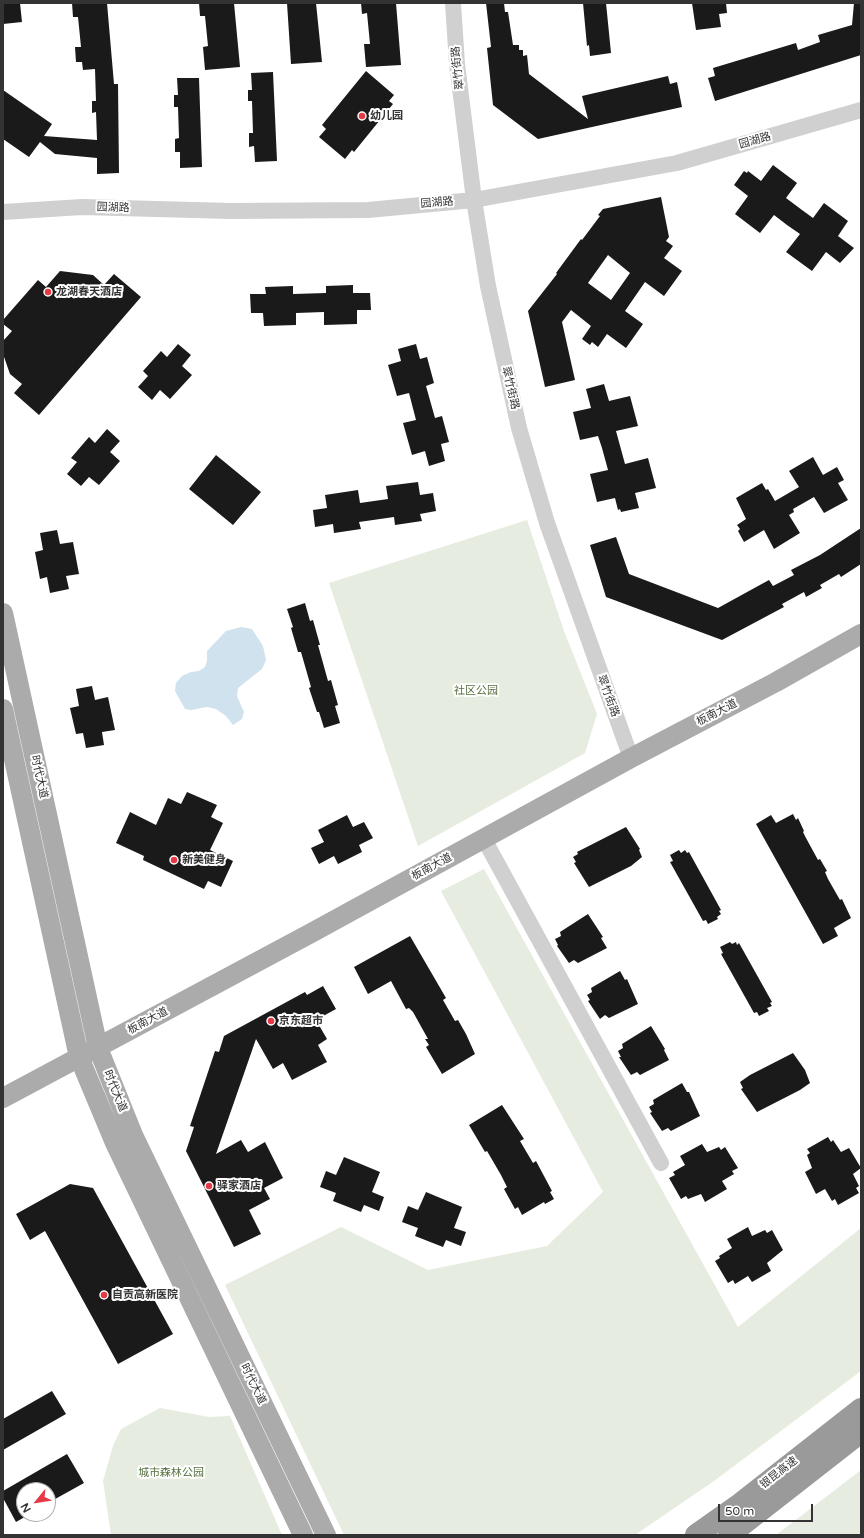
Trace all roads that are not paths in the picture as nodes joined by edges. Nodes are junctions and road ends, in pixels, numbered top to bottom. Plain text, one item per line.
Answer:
1 (453, 3) edge
2 (861, 110) edge
3 (474, 200) junction
4 (3, 212) edge
5 (3, 613) edge
6 (861, 634) edge
7 (3, 709) edge
8 (631, 758) junction
9 (484, 839) junction
10 (98, 1048) junction
11 (79, 1057) junction
12 (3, 1098) edge
13 (661, 1163) dead end
14 (861, 1409) edge
15 (861, 1432) edge
16 (303, 1535) edge
17 (326, 1535) edge
18 (696, 1535) edge
19 (729, 1535) edge

1 - 3 street, 翠竹街路
2 - 3 street, 园湖路
3 - 4 street, 园湖路
3 - 8 street, 翠竹街路
5 - 10 main road, 时代大道
6 - 8 main road, 板南大道
7 - 11 main road, 时代大道
8 - 9 main road, 板南大道
9 - 10 main road, 板南大道
9 - 13 street
10 - 11 main road, 板南大道
10 - 17 main road, 时代大道
11 - 12 main road, 板南大道
11 - 16 main road, 时代大道
14 - 18 highway, 银昆高速
15 - 19 highway, 银昆高速

